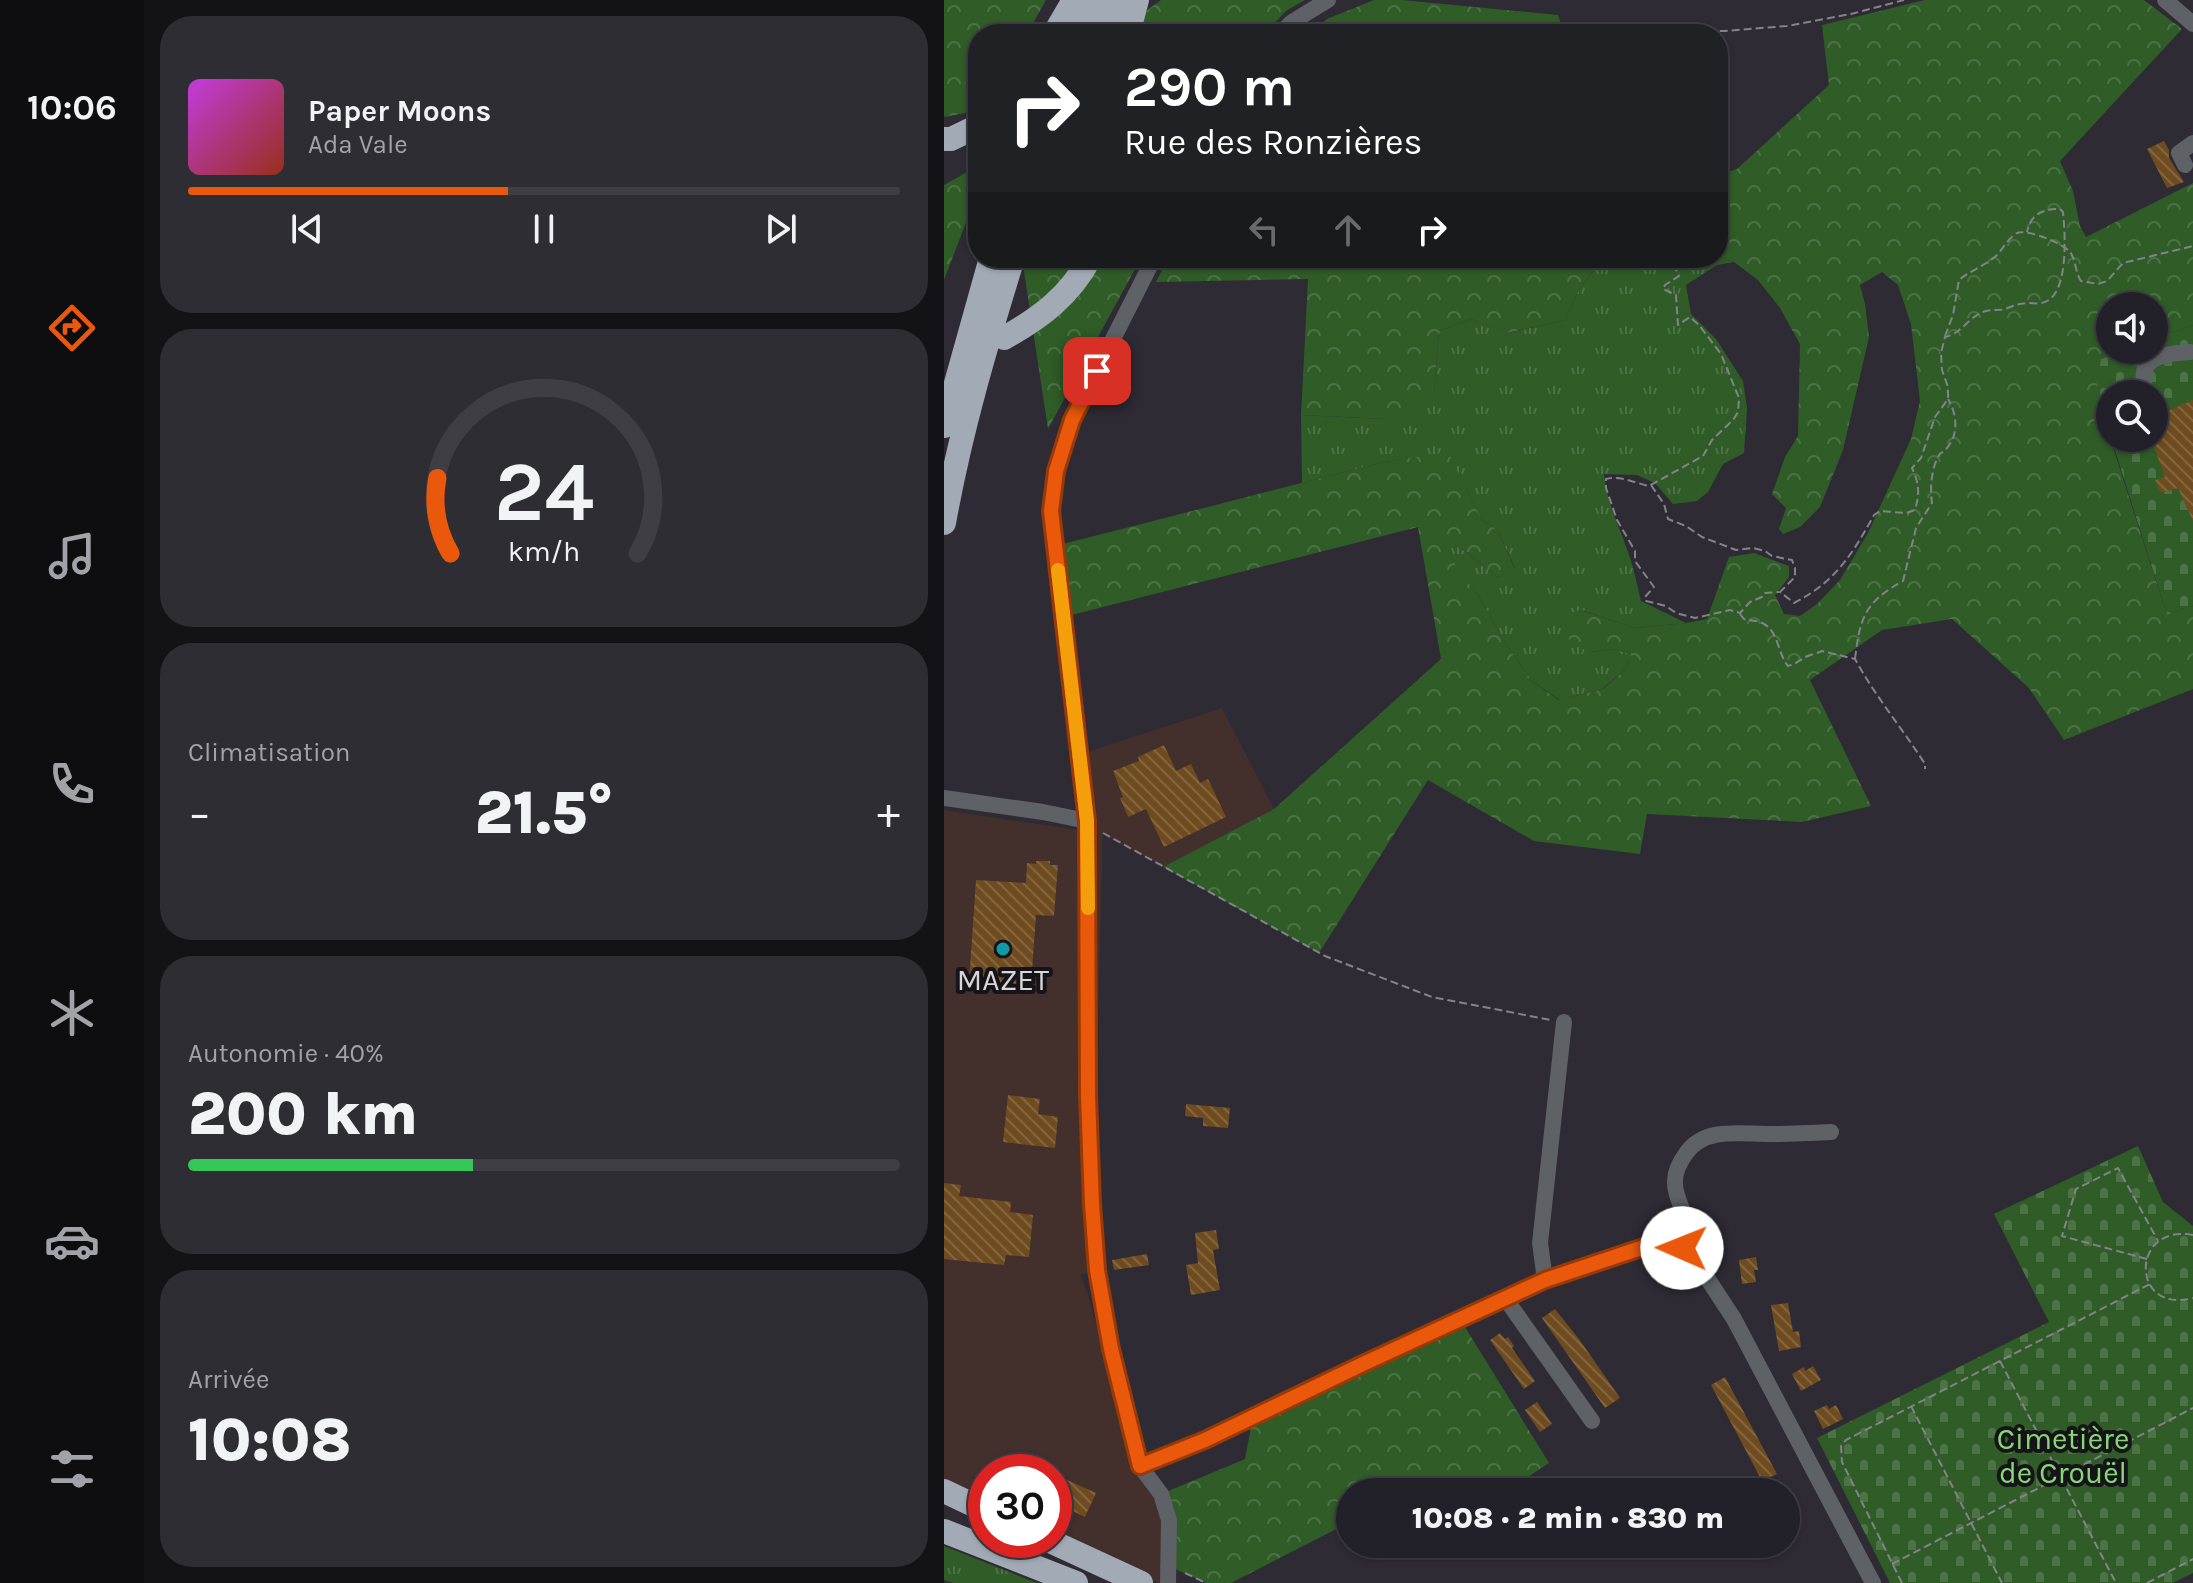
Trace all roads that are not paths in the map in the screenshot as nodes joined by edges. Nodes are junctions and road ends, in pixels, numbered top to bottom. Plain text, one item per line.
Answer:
1 (1074, 0) edge
2 (1096, 0) edge
3 (1119, 0) edge
4 (1137, 0) edge
5 (1328, 0) edge
6 (2165, 0) edge
7 (1060, 24) edge
8 (1085, 24) edge
9 (1107, 24) edge
10 (1131, 24) edge
11 (1290, 24) edge
12 (2193, 24) edge
13 (968, 131) edge
14 (944, 139) edge
15 (2193, 143) edge
16 (2185, 165) dead end
17 (988, 268) edge
18 (1010, 268) edge
19 (1084, 268) edge
20 (1149, 268) edge
21 (1004, 338) dead end
22 (2192, 355) edge
23 (2144, 380) edge
24 (944, 426) edge
25 (944, 523) edge
26 (944, 798) edge
27 (1087, 821) junction
28 (1564, 1022) road end
29 (1831, 1132) dead end
30 (1682, 1248) junction
31 (1545, 1280) junction
32 (1505, 1298) junction
33 (1592, 1421) dead end
34 (1140, 1466) junction
35 (944, 1491) edge
36 (968, 1502) edge
37 (944, 1531) edge
38 (1072, 1551) edge
39 (1169, 1574) edge
40 (1076, 1581) edge
41 (1141, 1583) edge
42 (1873, 1583) edge

1 - 7 highway
2 - 8 highway
3 - 9 highway
4 - 10 highway
5 - 11 street
6 - 12 street
13 - 14 highway
15 - 16 street
17 - 24 highway
18 - 25 highway
19 - 21 highway
20 - 27 street
22 - 23 street
26 - 27 street
27 - 34 street
28 - 31 street
29 - 30 street
30 - 31 street
30 - 42 street
31 - 32 street
32 - 33 street
32 - 34 street
34 - 39 street
35 - 36 highway
37 - 40 highway
38 - 41 highway

